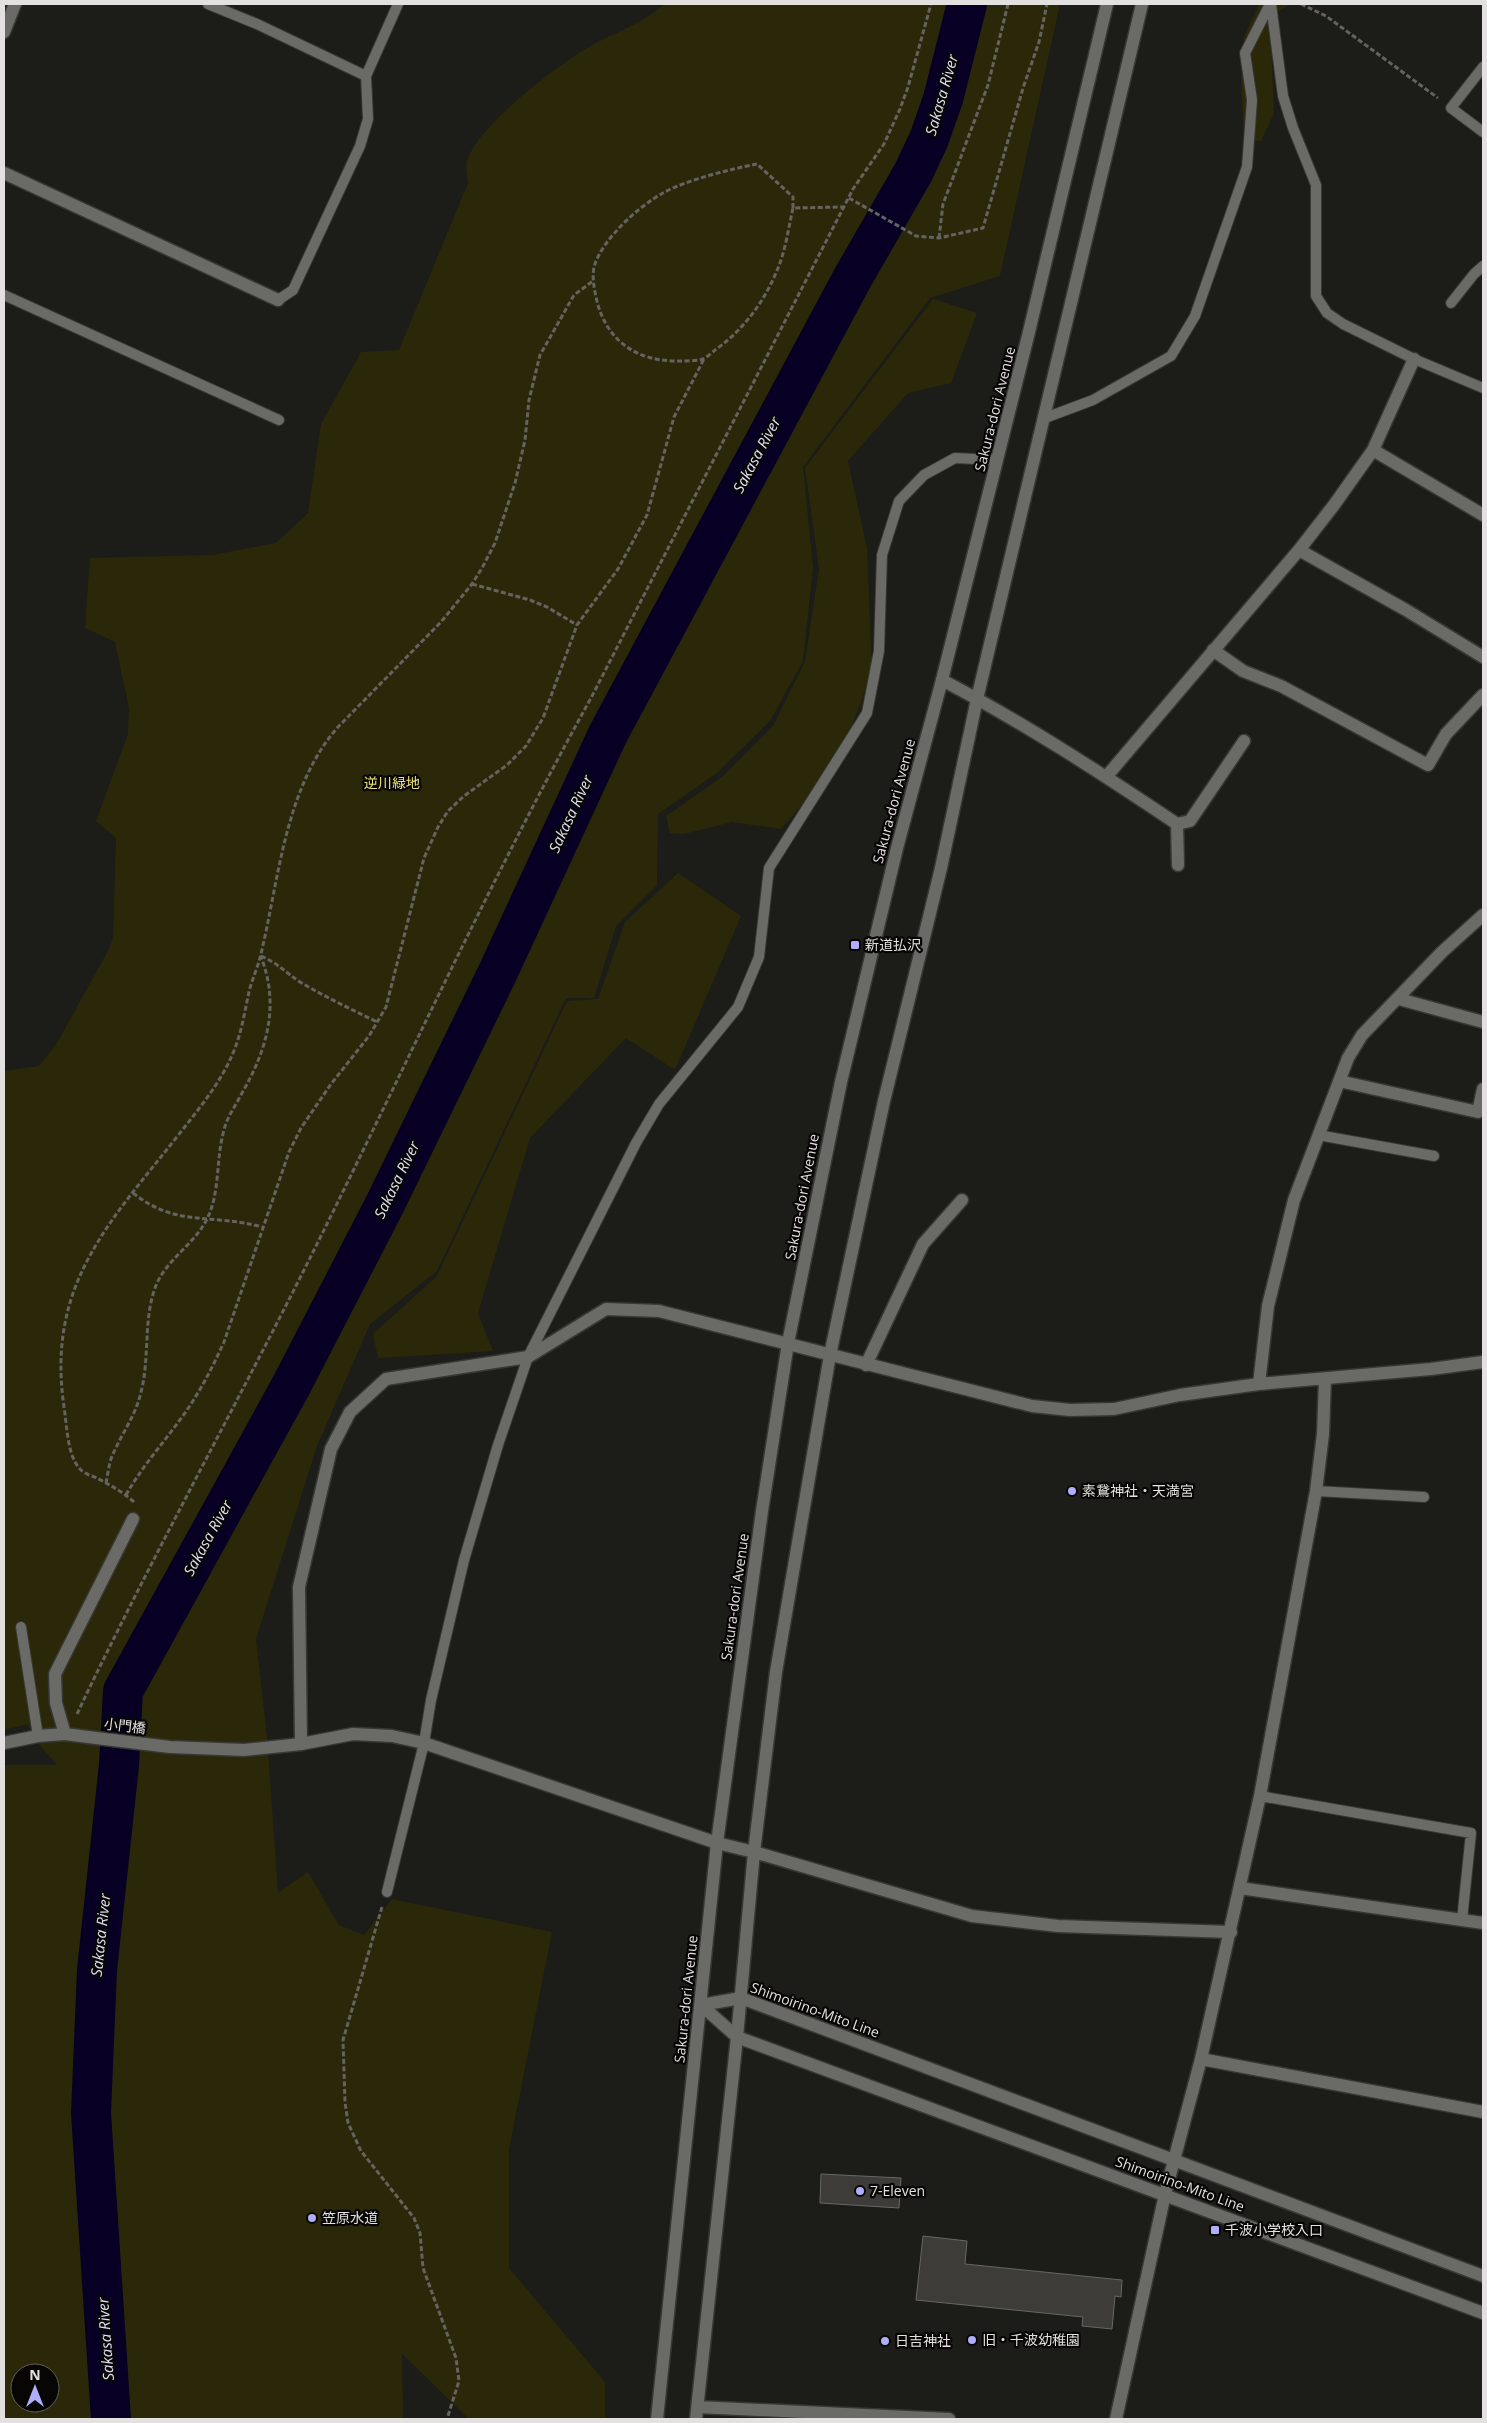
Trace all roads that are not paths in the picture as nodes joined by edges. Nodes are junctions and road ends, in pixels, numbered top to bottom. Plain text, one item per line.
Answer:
1 (15, 4) edge
2 (208, 4) edge
3 (398, 4) edge
4 (1107, 4) edge
5 (1142, 4) edge
6 (1271, 4) edge
7 (4, 32) edge
8 (1483, 67) edge
9 (366, 76) junction
10 (1483, 132) edge
11 (4, 172) edge
12 (1483, 266) edge
13 (4, 295) edge
14 (278, 300) joint
15 (1450, 303) dead end
16 (1414, 359) junction
17 (1483, 388) edge
18 (1045, 418) junction
19 (279, 420) dead end
20 (1373, 450) junction
21 (998, 460) junction
22 (1483, 515) edge
23 (1299, 550) junction
24 (1213, 650) junction
25 (1483, 657) edge
26 (942, 680) junction
27 (1483, 695) edge
28 (977, 698) junction
29 (1244, 742) dead end
30 (1106, 777) junction
31 (1177, 824) junction
32 (1178, 865) dead end
33 (1483, 915) edge
34 (1399, 999) junction
35 (1483, 1022) edge
36 (1339, 1081) junction
37 (1483, 1089) edge
38 (1318, 1135) junction
39 (1434, 1156) dead end
40 (962, 1200) dead end
41 (788, 1343) junction
42 (830, 1355) junction
43 (528, 1357) junction
44 (1483, 1362) edge
45 (866, 1365) junction
46 (1325, 1379) junction
47 (1259, 1384) junction
48 (1316, 1491) junction
49 (1424, 1497) dead end
50 (133, 1519) road end
51 (21, 1627) dead end
52 (65, 1734) junction
53 (38, 1736) junction
54 (4, 1743) edge
55 (424, 1743) junction
56 (301, 1744) junction
57 (1260, 1796) junction
58 (716, 1843) junction
59 (754, 1852) junction
60 (1240, 1888) junction
61 (387, 1892) road end
62 (1462, 1920) junction
63 (1483, 1923) edge
64 (1231, 1932) junction
65 (741, 1998) junction
66 (700, 2005) junction
67 (737, 2037) junction
68 (1201, 2059) junction
69 (1483, 2112) edge
70 (1176, 2161) junction
71 (1165, 2194) junction
72 (1483, 2276) edge
73 (1483, 2313) edge
74 (697, 2413) edge
75 (656, 2419) edge
76 (949, 2419) edge
77 (1116, 2419) edge

1 - 7 street
2 - 9 lane
3 - 9 lane
4 - 21 street, Sakura-dori Avenue
5 - 18 street
6 - 16 lane
6 - 18 lane
8 - 10 lane
9 - 14 lane
11 - 14 street
12 - 15 lane
13 - 19 lane
16 - 17 lane
16 - 20 street
18 - 28 street
20 - 22 street
20 - 23 street
21 - 26 street, Sakura-dori Avenue
21 - 43 lane
23 - 24 street
23 - 25 street
24 - 27 street
24 - 30 street
26 - 28 street
26 - 41 street, Sakura-dori Avenue
28 - 30 street
28 - 42 street
29 - 31 street
30 - 31 street
31 - 32 street
33 - 34 street
34 - 35 street
34 - 36 street
36 - 37 street
36 - 38 street
38 - 39 lane
38 - 47 street
40 - 45 street
41 - 42 street
41 - 43 street
41 - 58 street, Sakura-dori Avenue
42 - 45 street
42 - 59 street
43 - 55 lane
43 - 56 street
44 - 46 street
45 - 47 street
46 - 47 street
46 - 48 street
48 - 49 lane
48 - 57 street
50 - 52 street
51 - 53 lane
52 - 53 street, 小門橋
52 - 56 street, 小門橋
53 - 54 street, 小門橋
55 - 56 street, 小門橋
55 - 58 street, 小門橋
55 - 61 lane
57 - 60 street
57 - 62 lane
58 - 59 street, 小門橋
58 - 66 street, Sakura-dori Avenue
59 - 64 street, 小門橋
59 - 65 street
60 - 62 street
60 - 64 street
62 - 63 street
64 - 68 street
65 - 66 street, Shimoirino-Mito Line
65 - 67 street
65 - 70 street, Shimoirino-Mito Line
66 - 67 street, Shimoirino-Mito Line
66 - 75 street, Sakura-dori Avenue
67 - 71 street, Shimoirino-Mito Line
67 - 74 street
68 - 69 street
68 - 70 street
70 - 71 street
70 - 72 street, Shimoirino-Mito Line
71 - 73 street, Shimoirino-Mito Line
71 - 77 street
74 - 76 street

